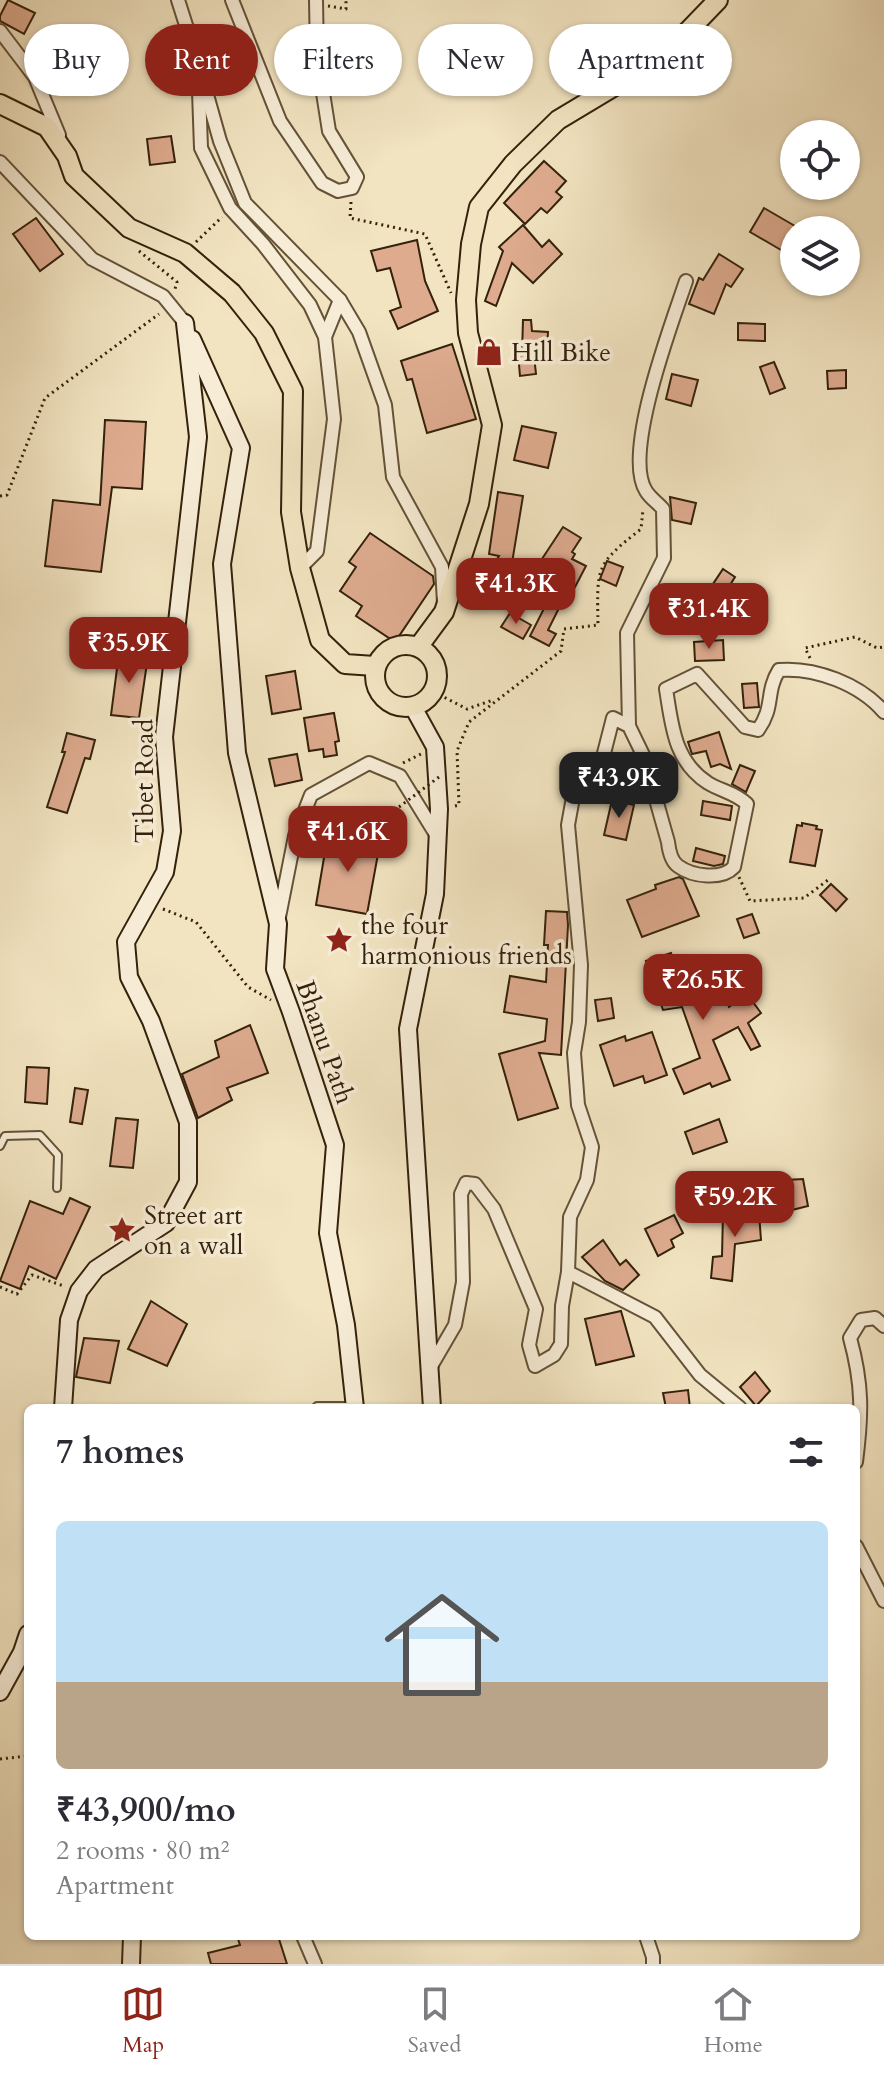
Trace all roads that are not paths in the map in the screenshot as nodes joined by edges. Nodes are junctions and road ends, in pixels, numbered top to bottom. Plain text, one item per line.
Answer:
1 (178, 0) edge
2 (232, 0) edge
3 (718, 0) edge
4 (316, 2) edge
5 (186, 24) edge
6 (0, 31) edge
7 (199, 96) edge
8 (207, 96) edge
9 (0, 104) edge
10 (67, 156) junction
11 (0, 162) edge
12 (686, 281) dead end
13 (340, 300) junction
14 (185, 323) junction
15 (325, 337) junction
16 (300, 568) junction
17 (444, 612) junction
18 (419, 646) junction
19 (375, 666) junction
20 (413, 707) junction
21 (884, 712) edge
22 (629, 726) junction
23 (439, 838) junction
24 (278, 924) junction
25 (0, 1146) edge
26 (57, 1188) dead end
27 (568, 1272) junction
28 (884, 1326) edge
29 (430, 1368) junction
30 (63, 1404) edge
31 (355, 1404) edge
32 (432, 1404) edge
33 (735, 1404) edge
34 (860, 1434) edge
35 (860, 1554) edge
36 (884, 1601) edge
37 (24, 1646) edge
38 (0, 1692) edge
39 (132, 1940) edge
40 (305, 1940) edge
41 (647, 1940) edge
42 (131, 1964) edge
43 (315, 1964) edge
44 (653, 1964) edge

1 - 5 street
2 - 4 street
3 - 17 main road
6 - 10 street
7 - 15 street
8 - 13 street
9 - 10 main road
10 - 16 main road
11 - 14 street
12 - 22 street
13 - 15 street
13 - 17 street
14 - 24 street, Bhanu Path
14 - 30 street, Tibet Road
15 - 16 street
16 - 19 main road
17 - 18 main road
18 - 19 main road
18 - 20 main road
19 - 20 main road
20 - 23 street
21 - 22 street
22 - 27 street
23 - 24 street
23 - 29 street
24 - 31 street, Bhanu Path
25 - 26 lane
27 - 29 street
27 - 33 street
28 - 34 street
29 - 32 street
35 - 36 street
37 - 38 street
39 - 42 street
40 - 43 street
41 - 44 street

